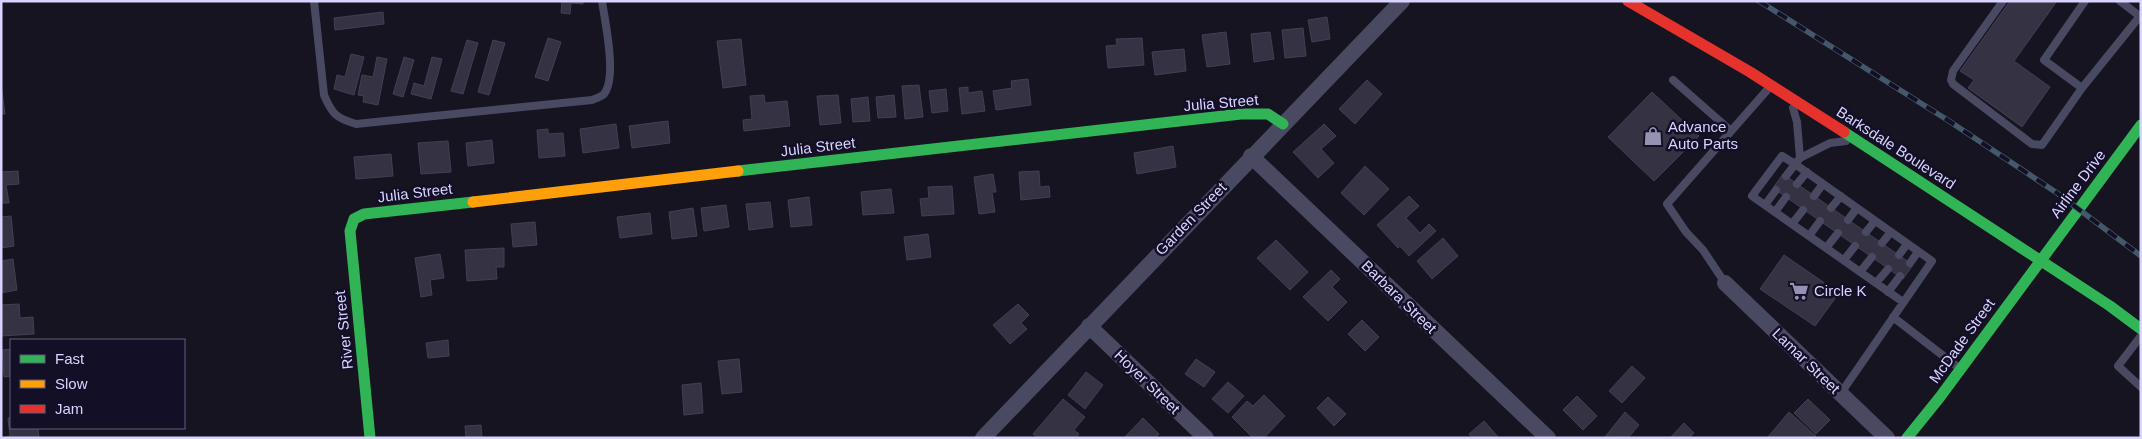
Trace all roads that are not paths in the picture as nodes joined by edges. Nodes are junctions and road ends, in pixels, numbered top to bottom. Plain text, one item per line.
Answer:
1 (314, 1) edge
2 (602, 1) edge
3 (1402, 1) edge
4 (1628, 1) edge
5 (2003, 1) edge
6 (2085, 1) edge
7 (2120, 1) edge
8 (2140, 17) edge
9 (1673, 80) dead end
10 (1771, 85) junction
11 (2082, 88) junction
12 (1789, 97) junction
13 (1283, 124) junction
14 (2141, 125) edge
15 (1730, 132) junction
16 (1858, 140) junction
17 (1251, 156) junction
18 (1798, 161) junction
19 (1806, 172) junction
20 (1786, 176) dead end
21 (1797, 184) dead end
22 (1823, 184) junction
23 (1776, 190) dead end
24 (1814, 196) dead end
25 (1840, 196) junction
26 (1786, 197) dead end
27 (1765, 205) junction
28 (1831, 208) dead end
29 (1857, 208) junction
30 (1803, 210) dead end
31 (1775, 212) junction
32 (354, 219) joint
33 (1848, 220) dead end
34 (1820, 221) dead end
35 (1875, 221) junction
36 (1792, 224) junction
37 (1866, 232) dead end
38 (1891, 232) junction
39 (1838, 233) dead end
40 (1809, 236) junction
41 (1882, 243) dead end
42 (1907, 244) junction
43 (1855, 246) dead end
44 (1826, 248) junction
45 (1918, 252) junction
46 (1899, 255) dead end
47 (1872, 257) dead end
48 (1844, 260) junction
49 (2040, 260) junction
50 (1910, 263) dead end
51 (1888, 268) dead end
52 (1860, 272) junction
53 (1900, 276) dead end
54 (1876, 283) junction
55 (1725, 284) joint
56 (1888, 292) junction
57 (1903, 302) junction
58 (1893, 317) junction
59 (1089, 326) junction
60 (2141, 329) edge
61 (2141, 336) edge
62 (1960, 369) junction
63 (2141, 387) edge
64 (1841, 393) junction
65 (370, 438) edge
66 (983, 438) edge
67 (1206, 438) edge
68 (1548, 438) edge
69 (1887, 438) edge
70 (1907, 438) edge

1 - 2 lane
3 - 13 street, Garden Street
4 - 10 street, Barksdale Boulevard
5 - 11 lane
6 - 11 lane
7 - 8 lane
8 - 11 lane
9 - 15 lane
10 - 12 street, Barksdale Boulevard
10 - 15 lane
12 - 16 street, Barksdale Boulevard
12 - 18 lane
13 - 17 street, Garden Street
13 - 32 street, Julia Street
14 - 49 street, Airline Drive
15 - 55 lane
16 - 18 lane
16 - 49 street, Barksdale Boulevard
17 - 59 street, Garden Street
17 - 68 street, Barbara Street
18 - 19 lane
18 - 20 lane
18 - 27 lane
19 - 21 lane
19 - 22 lane
22 - 24 lane
22 - 25 lane
23 - 27 lane
25 - 28 lane
25 - 29 lane
26 - 31 lane
27 - 31 lane
29 - 33 lane
29 - 35 lane
30 - 36 lane
31 - 36 lane
32 - 65 street, River Street
34 - 40 lane
35 - 37 lane
35 - 38 lane
36 - 40 lane
38 - 41 lane
38 - 42 lane
39 - 44 lane
40 - 44 lane
42 - 45 lane
42 - 46 lane
43 - 48 lane
44 - 48 lane
45 - 50 lane
45 - 57 lane
47 - 52 lane
48 - 52 lane
49 - 60 street, Barksdale Boulevard
49 - 62 street, McDade Street
51 - 54 lane
52 - 54 lane
53 - 56 lane
54 - 56 lane
55 - 64 street, Lamar Street
56 - 57 lane
57 - 58 lane
58 - 62 lane
58 - 64 lane
59 - 66 street, Garden Street
59 - 67 street, Hoyer Street
61 - 63 lane
62 - 70 street, McDade Street
64 - 69 street, Lamar Street

